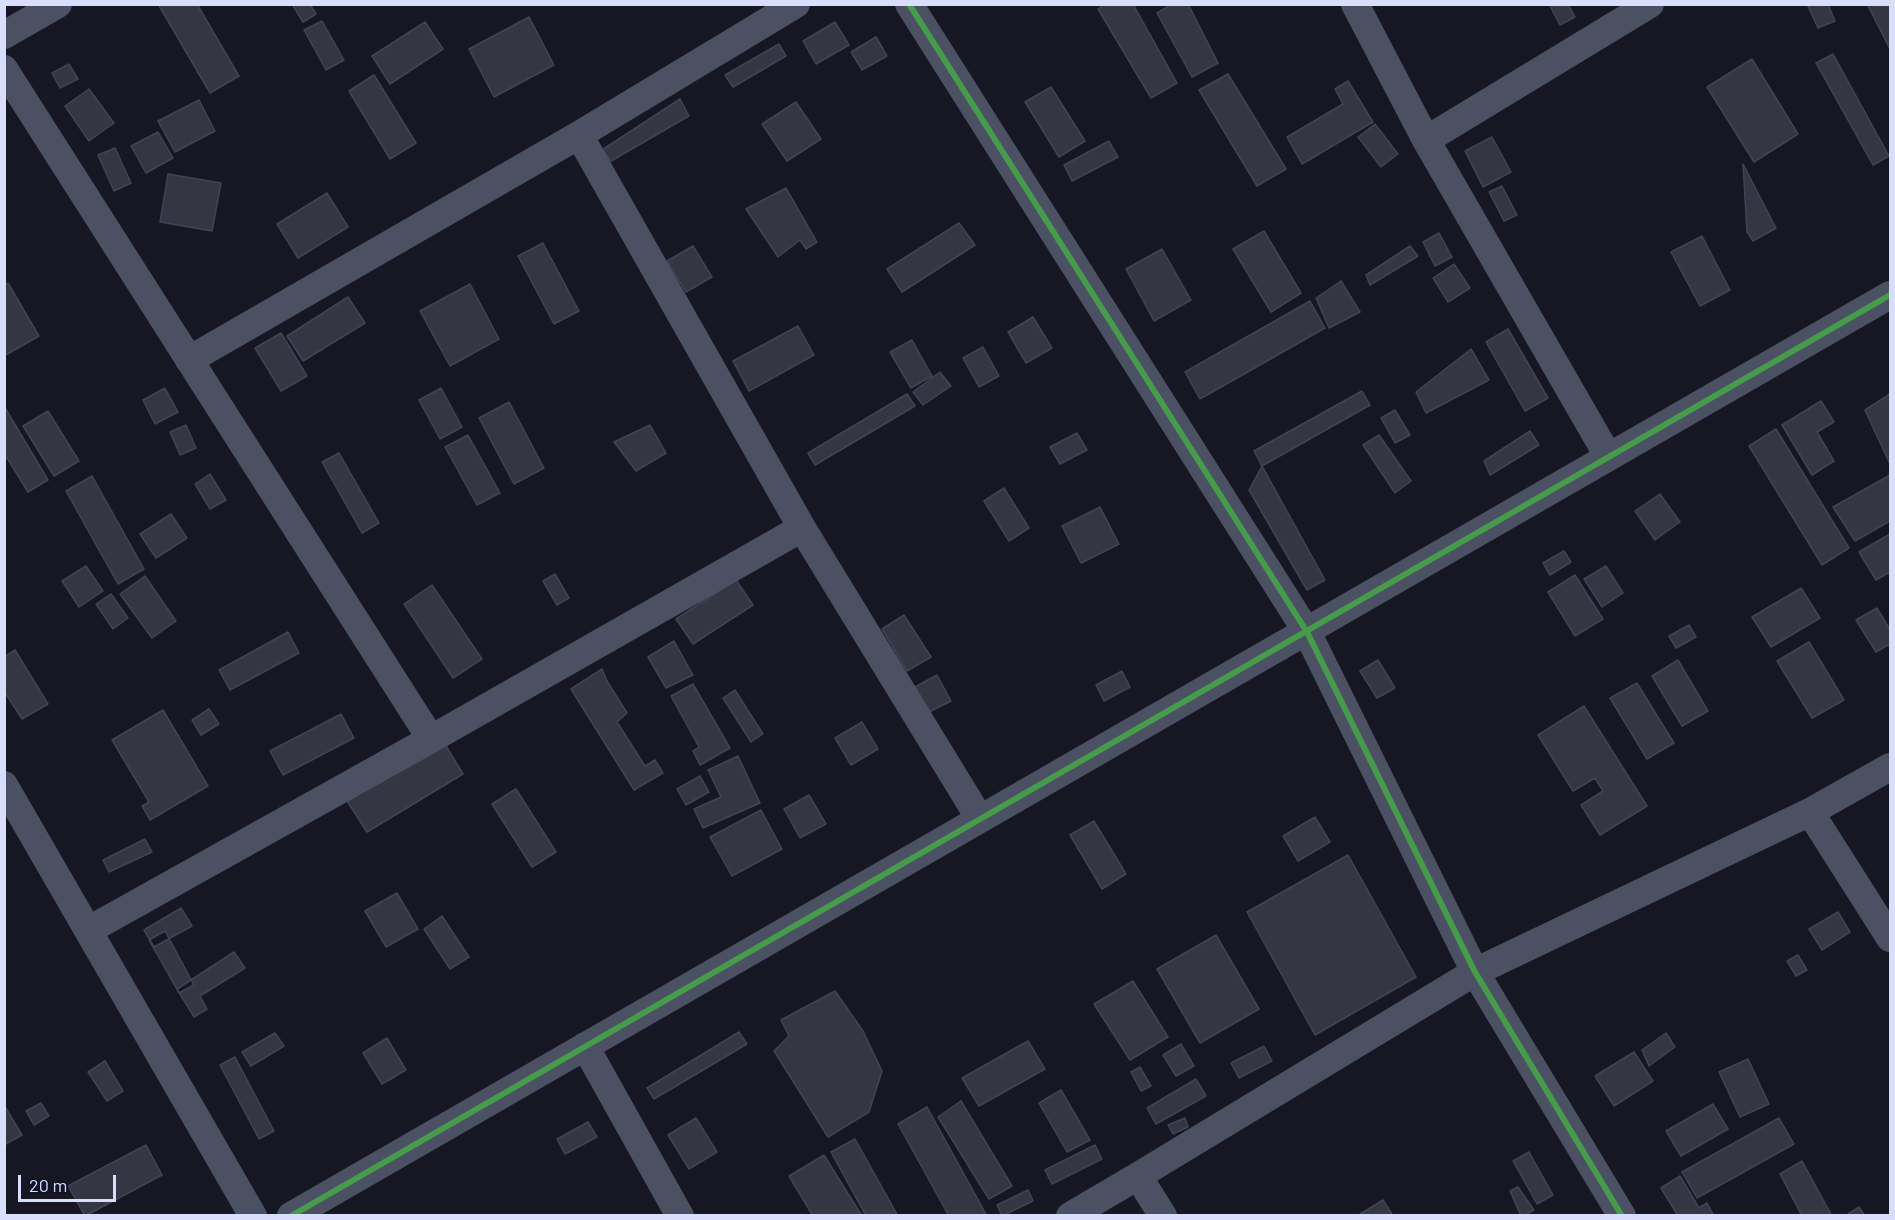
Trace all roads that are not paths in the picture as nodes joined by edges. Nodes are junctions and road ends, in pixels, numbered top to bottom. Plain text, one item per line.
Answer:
1 (58, 4) edge
2 (796, 4) edge
3 (909, 4) edge
4 (1355, 4) edge
5 (1635, 8) edge
6 (4, 35) edge
7 (4, 69) edge
8 (579, 135) junction
9 (1426, 140) junction
10 (1890, 295) edge
11 (189, 360) junction
12 (1608, 456) junction
13 (802, 528) junction
14 (1307, 632) junction
15 (431, 739) junction
16 (1890, 767) edge
17 (4, 785) edge
18 (1810, 812) junction
19 (980, 819) junction
20 (88, 930) junction
21 (1890, 938) edge
22 (1475, 972) junction
23 (585, 1046) junction
24 (1138, 1176) junction
25 (254, 1215) edge
26 (291, 1215) edge
27 (680, 1215) edge
28 (1070, 1215) edge
29 (1163, 1215) edge
30 (1622, 1215) edge

1 - 6 street
2 - 8 street
3 - 14 street
4 - 9 street
5 - 9 street
7 - 11 street
8 - 11 street
8 - 13 street
9 - 12 street
10 - 12 street
11 - 15 street
12 - 14 street
13 - 15 street
13 - 19 street
14 - 19 street
14 - 22 street
15 - 20 street
16 - 18 street
17 - 20 street
18 - 21 street
18 - 22 street
19 - 23 street
20 - 25 street
22 - 24 street
22 - 30 street
23 - 26 street
23 - 27 street
24 - 28 street
24 - 29 street

